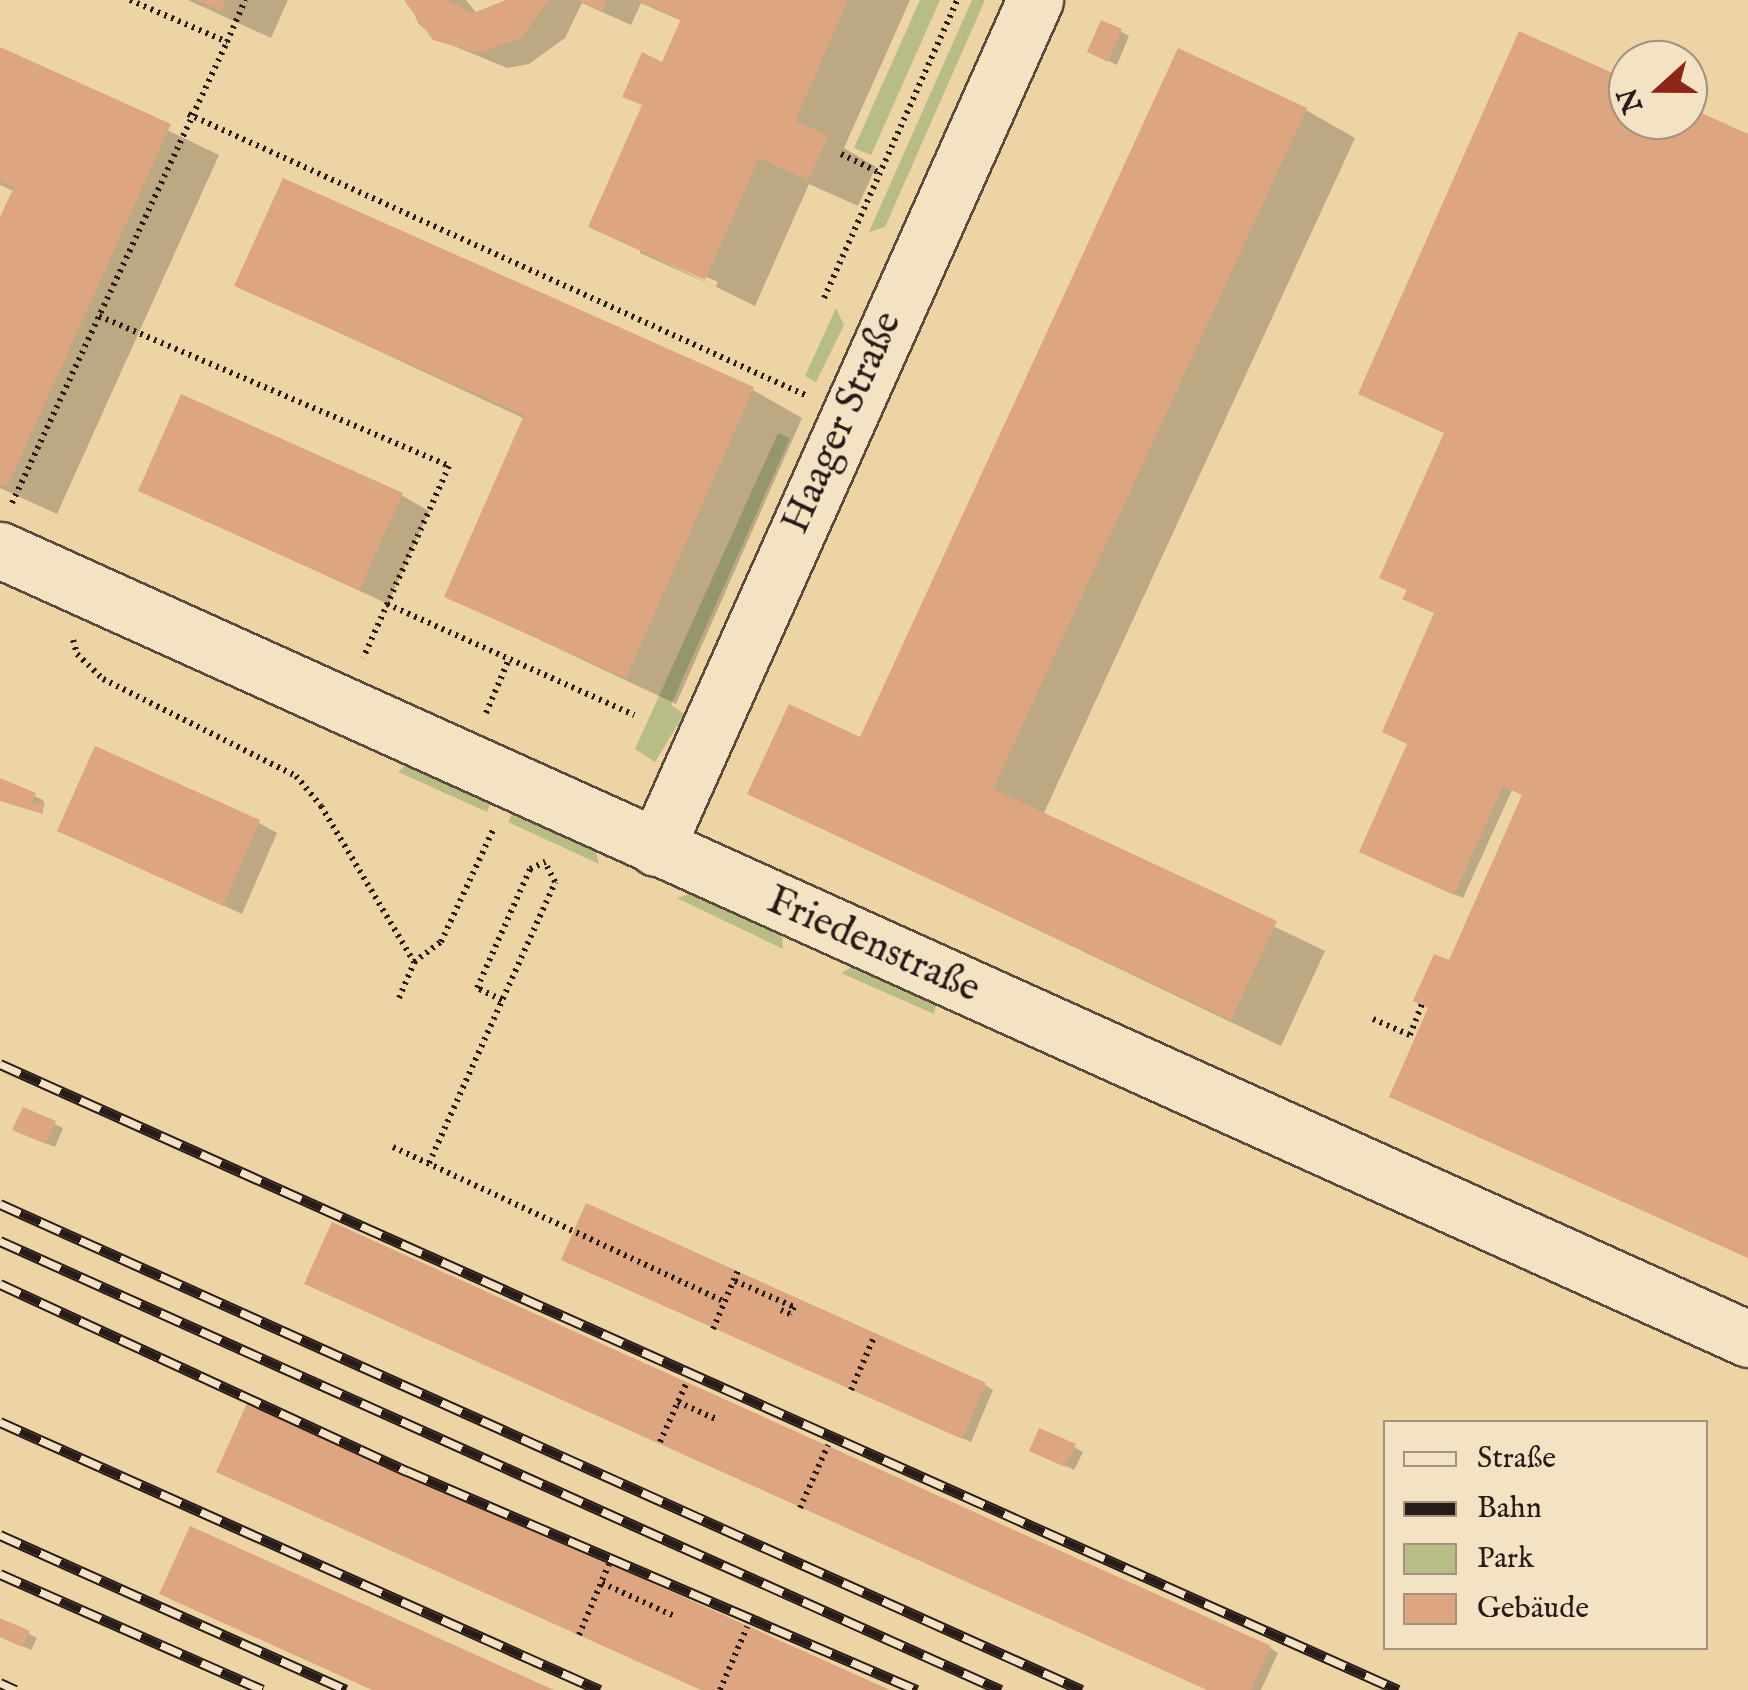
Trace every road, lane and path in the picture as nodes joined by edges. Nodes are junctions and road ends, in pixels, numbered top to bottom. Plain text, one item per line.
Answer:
1 (130, 0) edge
2 (246, 0) edge
3 (957, 0) edge
4 (1035, 0) edge
5 (227, 42) junction
6 (188, 114) junction
7 (842, 154) dead end
8 (880, 173) junction
9 (824, 298) dead end
10 (99, 316) junction
11 (847, 415) junction
12 (3, 532) edge
13 (386, 604) junction
14 (77, 654) dead end
15 (341, 704) junction
16 (634, 715) dead end
17 (496, 825) dead end
18 (656, 848) junction
19 (545, 862) dead end
20 (530, 870) dead end
21 (414, 962) junction
22 (399, 998) dead end
23 (502, 1000) junction
24 (1422, 1004) dead end
25 (1373, 1020) dead end
26 (393, 1148) dead end
27 (429, 1163) junction
28 (739, 1268) dead end
29 (735, 1281) junction
30 (726, 1302) junction
31 (781, 1310) dead end
32 (713, 1328) dead end
33 (875, 1335) dead end
34 (1748, 1339) edge
35 (687, 1382) dead end
36 (851, 1390) dead end
37 (678, 1402) junction
38 (718, 1420) dead end
39 (660, 1442) dead end
40 (828, 1446) dead end
41 (800, 1508) dead end
42 (609, 1564) dead end
43 (602, 1583) junction
44 (674, 1616) dead end
45 (747, 1627) dead end
46 (579, 1635) dead end
47 (720, 1690) edge

1 - 5 path
2 - 5 path
3 - 8 path
4 - 11 street, Haager Straße
5 - 6 path
6 - 10 path
6 - 11 path
7 - 8 path
8 - 9 path
10 - 12 path
10 - 13 path
11 - 18 street, Haager Straße
12 - 15 street, Friedenstraße
13 - 15 path
13 - 16 path
14 - 21 path
15 - 18 street, Friedenstraße
17 - 21 path
18 - 34 street, Friedenstraße
19 - 23 path
20 - 23 path
21 - 22 path
23 - 27 path
24 - 25 path
26 - 27 path
27 - 30 path
28 - 29 path
29 - 30 path
29 - 31 path
30 - 32 path
33 - 36 path
35 - 37 path
37 - 38 path
37 - 39 path
40 - 41 path
42 - 43 path
43 - 44 path
43 - 46 path
45 - 47 path

